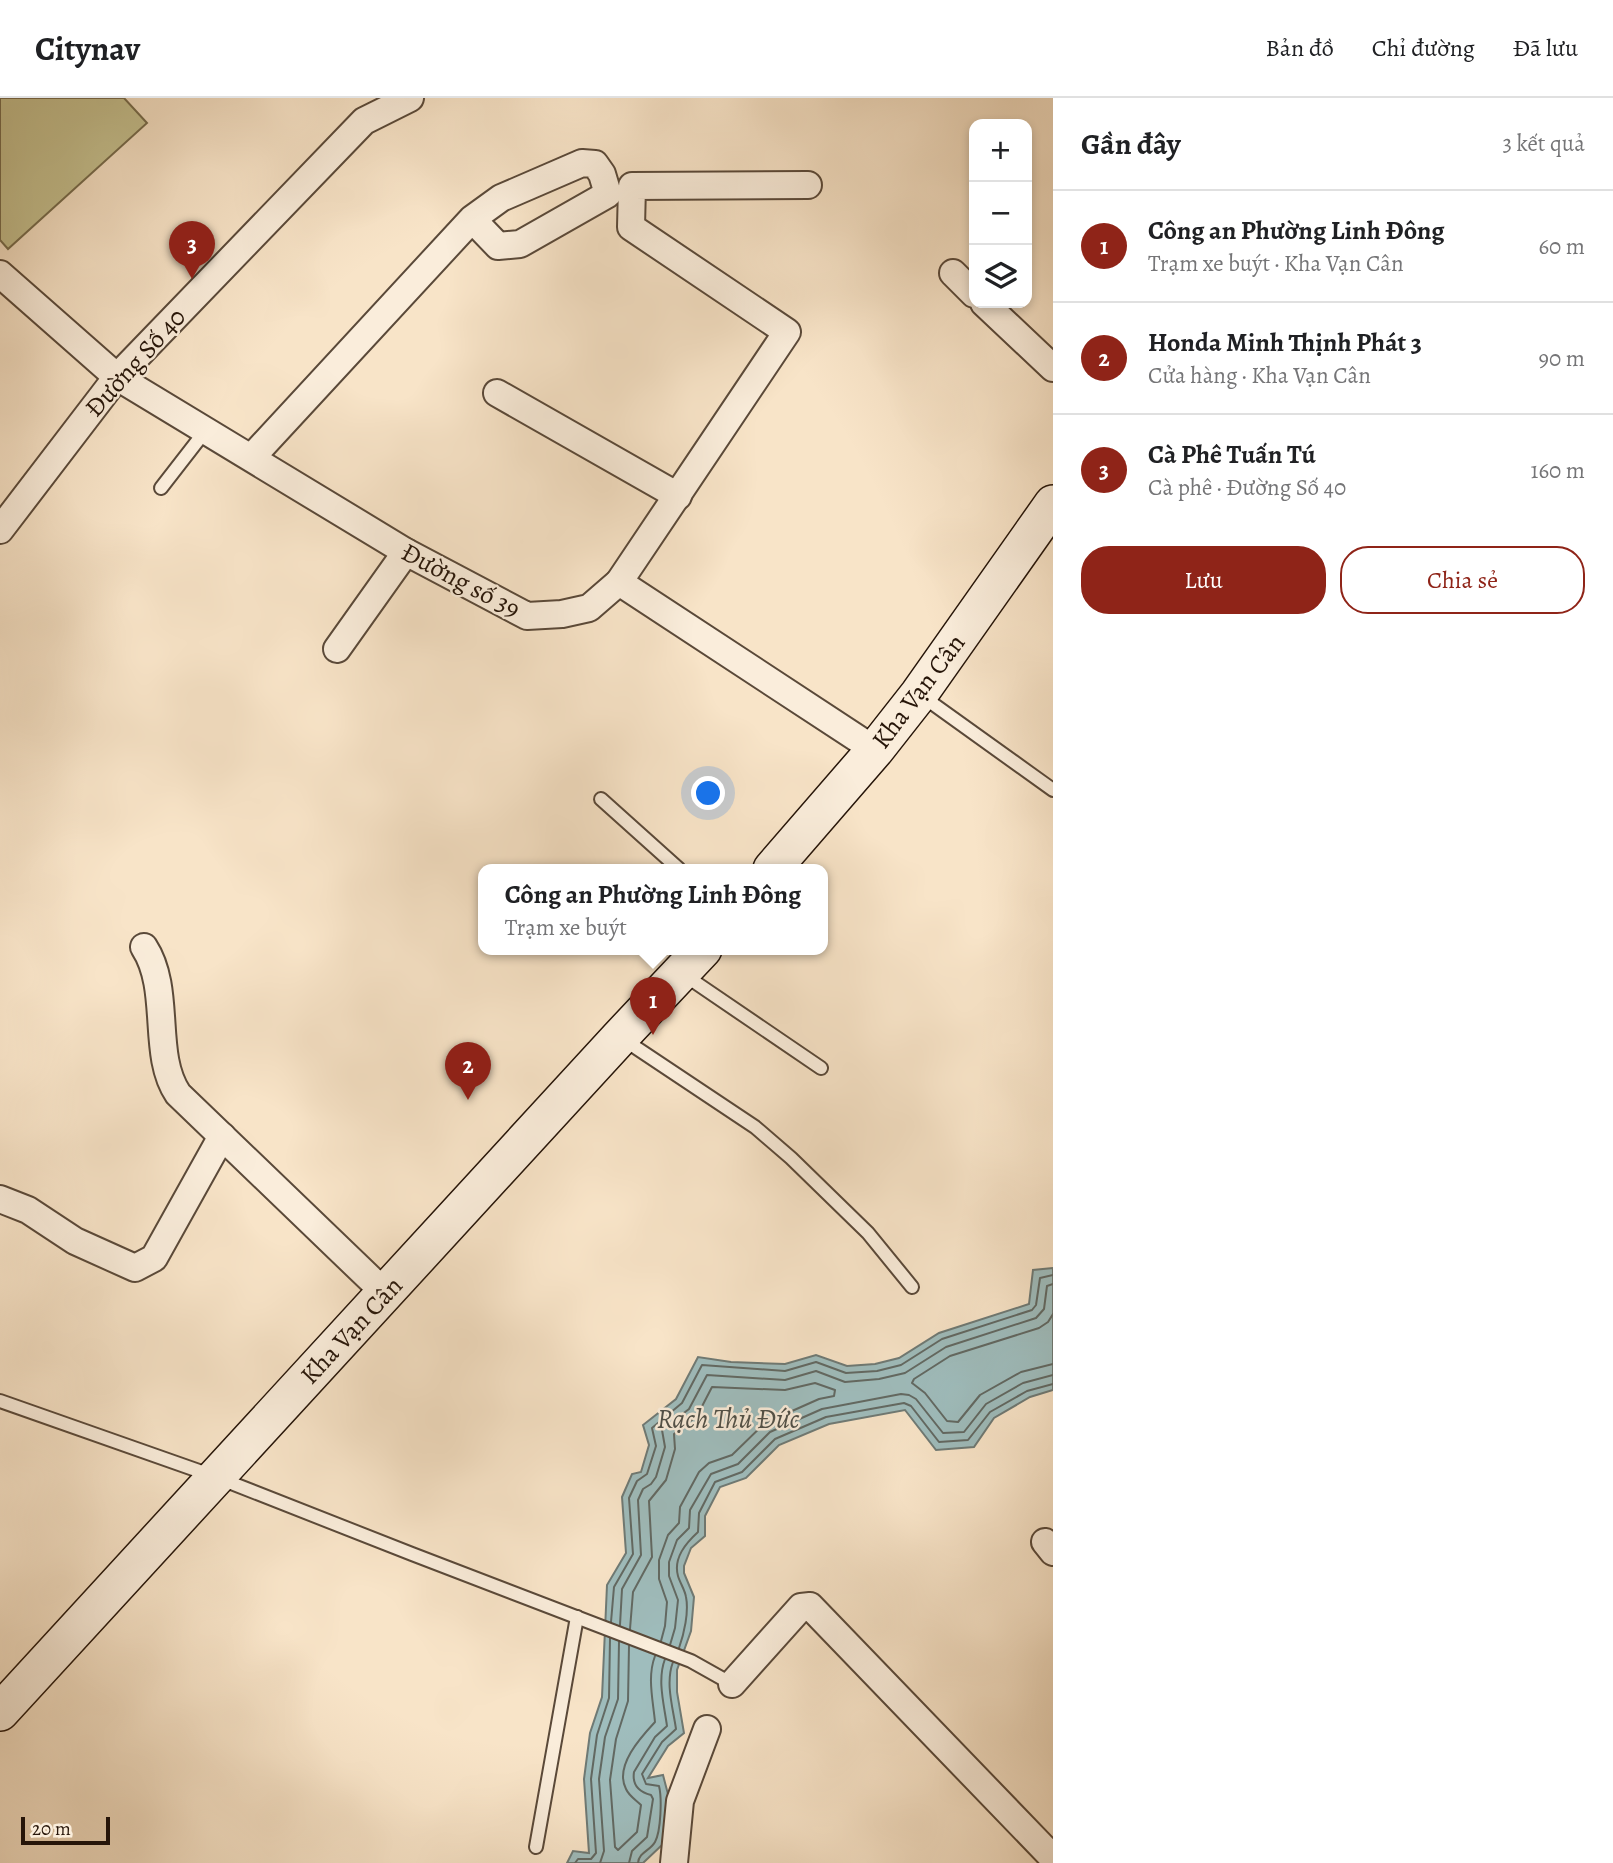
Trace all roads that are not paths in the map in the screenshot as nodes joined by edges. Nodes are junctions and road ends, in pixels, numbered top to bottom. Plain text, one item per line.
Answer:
1 (410, 98) edge
2 (808, 185) dead end
3 (472, 219) junction
4 (953, 273) dead end
5 (0, 274) edge
6 (969, 289) edge
7 (989, 308) edge
8 (1053, 369) edge
9 (117, 377) junction
10 (497, 393) dead end
11 (206, 430) junction
12 (252, 457) junction
13 (161, 488) dead end
14 (678, 496) junction
15 (1053, 504) edge
16 (0, 530) edge
17 (407, 552) junction
18 (619, 582) junction
19 (337, 649) dead end
20 (919, 694) junction
21 (875, 750) junction
22 (1053, 790) edge
23 (601, 799) dead end
24 (673, 864) edge
25 (776, 864) edge
26 (144, 947) dead end
27 (693, 961) edge
28 (620, 1037) junction
29 (821, 1068) dead end
30 (222, 1136) junction
31 (0, 1199) edge
32 (912, 1287) dead end
33 (385, 1293) junction
34 (0, 1401) edge
35 (216, 1477) junction
36 (582, 1619) junction
37 (732, 1684) joint
38 (0, 1712) edge
39 (707, 1729) dead end
40 (536, 1847) dead end
41 (1053, 1858) edge
42 (674, 1863) edge

1 - 9 street, Đường Số 40
2 - 14 street, Đường số 39
3 - 3 street
3 - 12 street
4 - 6 street
5 - 9 street, Đường số 39
7 - 8 street
9 - 11 street, Đường số 39
9 - 16 street, Đường Số 40
10 - 14 street
11 - 12 street, Đường số 39
11 - 13 lane
12 - 17 street, Đường số 39
14 - 18 street, Đường số 39
15 - 20 main road, Kha Vạn Cân
17 - 18 street, Đường số 39
17 - 19 street
18 - 21 street
20 - 21 main road, Kha Vạn Cân
20 - 22 lane
21 - 25 main road, Kha Vạn Cân
23 - 24 lane
26 - 30 street
27 - 28 main road, Kha Vạn Cân
27 - 29 lane
28 - 32 lane
28 - 33 main road, Kha Vạn Cân
30 - 31 street
30 - 33 street
33 - 35 main road, Kha Vạn Cân
34 - 35 lane
35 - 36 lane
35 - 38 main road, Kha Vạn Cân
36 - 37 lane
36 - 40 lane
37 - 41 street
39 - 42 street

